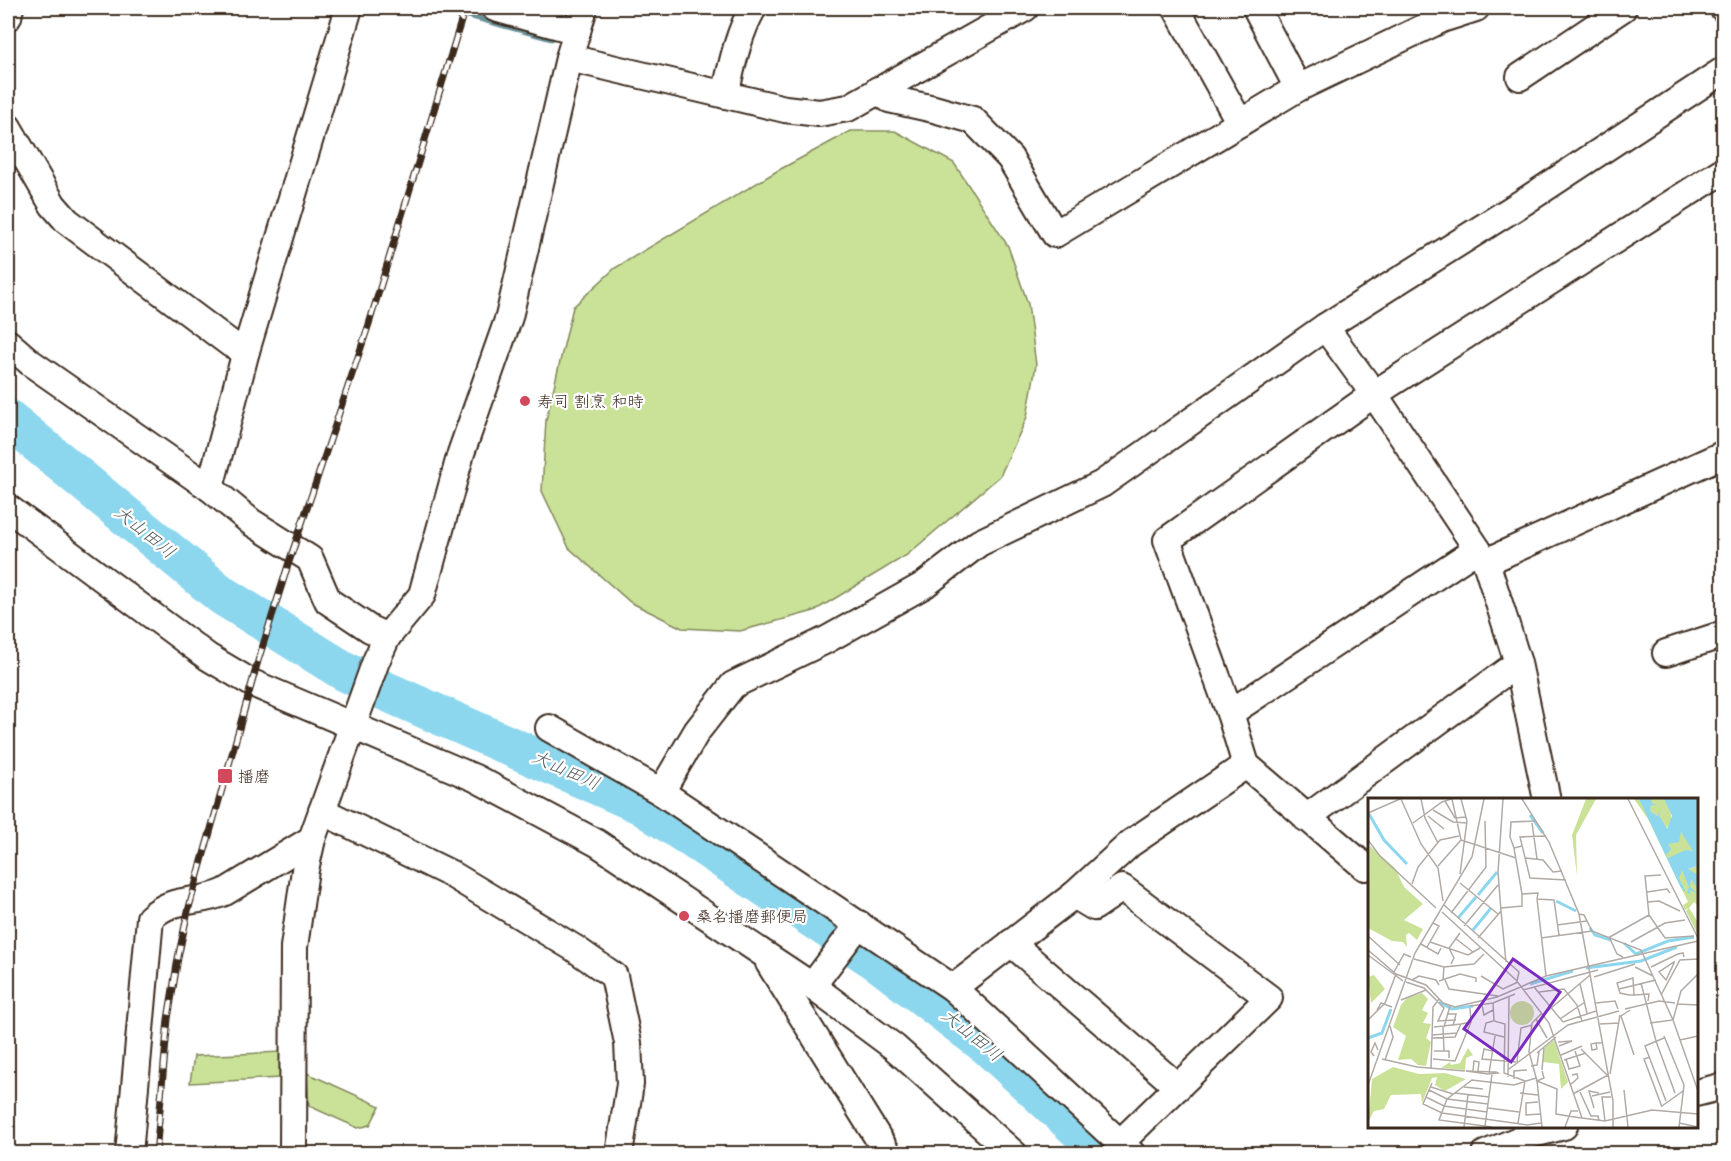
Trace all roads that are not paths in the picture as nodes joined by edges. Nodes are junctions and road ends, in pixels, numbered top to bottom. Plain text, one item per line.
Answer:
1 (10, 8) edge
2 (349, 8) edge
3 (495, 8) edge
4 (753, 8) edge
5 (1025, 8) edge
6 (1176, 8) edge
7 (1256, 8) edge
8 (1476, 8) edge
9 (1623, 8) edge
10 (8, 17) edge
11 (581, 19) edge
12 (568, 58) junction
13 (1724, 69) edge
14 (1520, 77) dead end
15 (1298, 88) junction
16 (878, 90) junction
17 (725, 95) junction
18 (1240, 123) junction
19 (8, 127) edge
20 (1724, 170) edge
21 (1325, 327) junction
22 (8, 343) edge
23 (246, 351) junction
24 (1374, 394) junction
25 (1724, 454) edge
26 (210, 488) junction
27 (8, 508) edge
28 (1482, 555) junction
29 (1724, 634) edge
30 (387, 637) junction
31 (1666, 653) dead end
32 (1518, 663) junction
33 (1230, 713) junction
34 (355, 720) junction
35 (549, 728) dead end
36 (1246, 765) junction
37 (661, 792) junction
38 (1547, 798) edge
39 (322, 811) junction
40 (1306, 818) junction
41 (312, 838) junction
42 (1368, 866) edge
43 (1074, 895) junction
44 (856, 927) junction
45 (1011, 943) junction
46 (764, 955) junction
47 (816, 980) junction
48 (953, 988) junction
49 (1724, 1086) edge
50 (1178, 1087) junction
51 (1698, 1092) edge
52 (1561, 1128) edge
53 (1536, 1144) edge
54 (1126, 1148) edge
55 (129, 1154) edge
56 (293, 1154) edge
57 (619, 1154) edge
58 (888, 1154) edge
59 (1014, 1154) edge
60 (1485, 1154) edge

1 - 10 street
2 - 23 street
3 - 11 street
4 - 17 street
5 - 16 street
6 - 18 street
7 - 15 street
8 - 15 street
9 - 14 street
11 - 12 street
12 - 17 street
12 - 30 street
13 - 21 street
15 - 18 street
16 - 17 street
16 - 18 street
19 - 23 street
20 - 24 street
21 - 24 street
21 - 37 street
22 - 26 street
23 - 26 street
24 - 28 street
24 - 33 street
25 - 28 street
26 - 30 street
27 - 34 street
28 - 32 street
28 - 33 street
29 - 31 street
30 - 34 street
32 - 38 street
32 - 40 street
33 - 36 street
34 - 39 street
34 - 46 street
35 - 37 street
36 - 40 street
36 - 43 street
37 - 44 street
39 - 41 street
39 - 57 street
40 - 42 street
41 - 55 street
41 - 56 street
43 - 45 street
43 - 50 street
44 - 47 street
44 - 48 street
45 - 48 street
45 - 50 street
46 - 47 street
46 - 58 street
47 - 59 street
48 - 54 street
49 - 51 street
50 - 54 street
52 - 53 street
53 - 60 street

